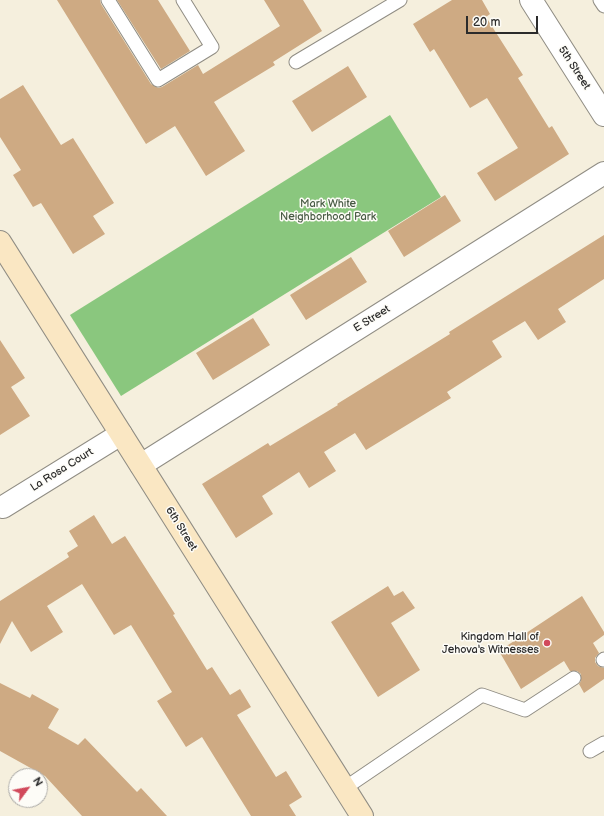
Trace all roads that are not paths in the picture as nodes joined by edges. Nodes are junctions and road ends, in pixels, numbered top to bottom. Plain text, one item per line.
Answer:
1 (108, 0) edge
2 (182, 0) edge
3 (400, 0) edge
4 (531, 0) edge
5 (600, 0) edge
6 (604, 6) edge
7 (296, 62) dead end
8 (604, 115) edge
9 (604, 173) edge
10 (0, 242) edge
11 (121, 434) junction
12 (141, 465) junction
13 (3, 507) dead end
14 (574, 678) dead end
15 (604, 743) edge
16 (590, 751) dead end
17 (345, 788) junction
18 (362, 816) edge

1 - 2 lane
3 - 7 lane
4 - 8 street, 5th Street
5 - 6 lane
9 - 12 street, E Street
10 - 11 street, 6th Street
11 - 12 street, 6th Street
11 - 13 street, La Rosa Court
12 - 17 street, 6th Street
14 - 17 lane
15 - 16 lane
17 - 18 street, 6th Street

